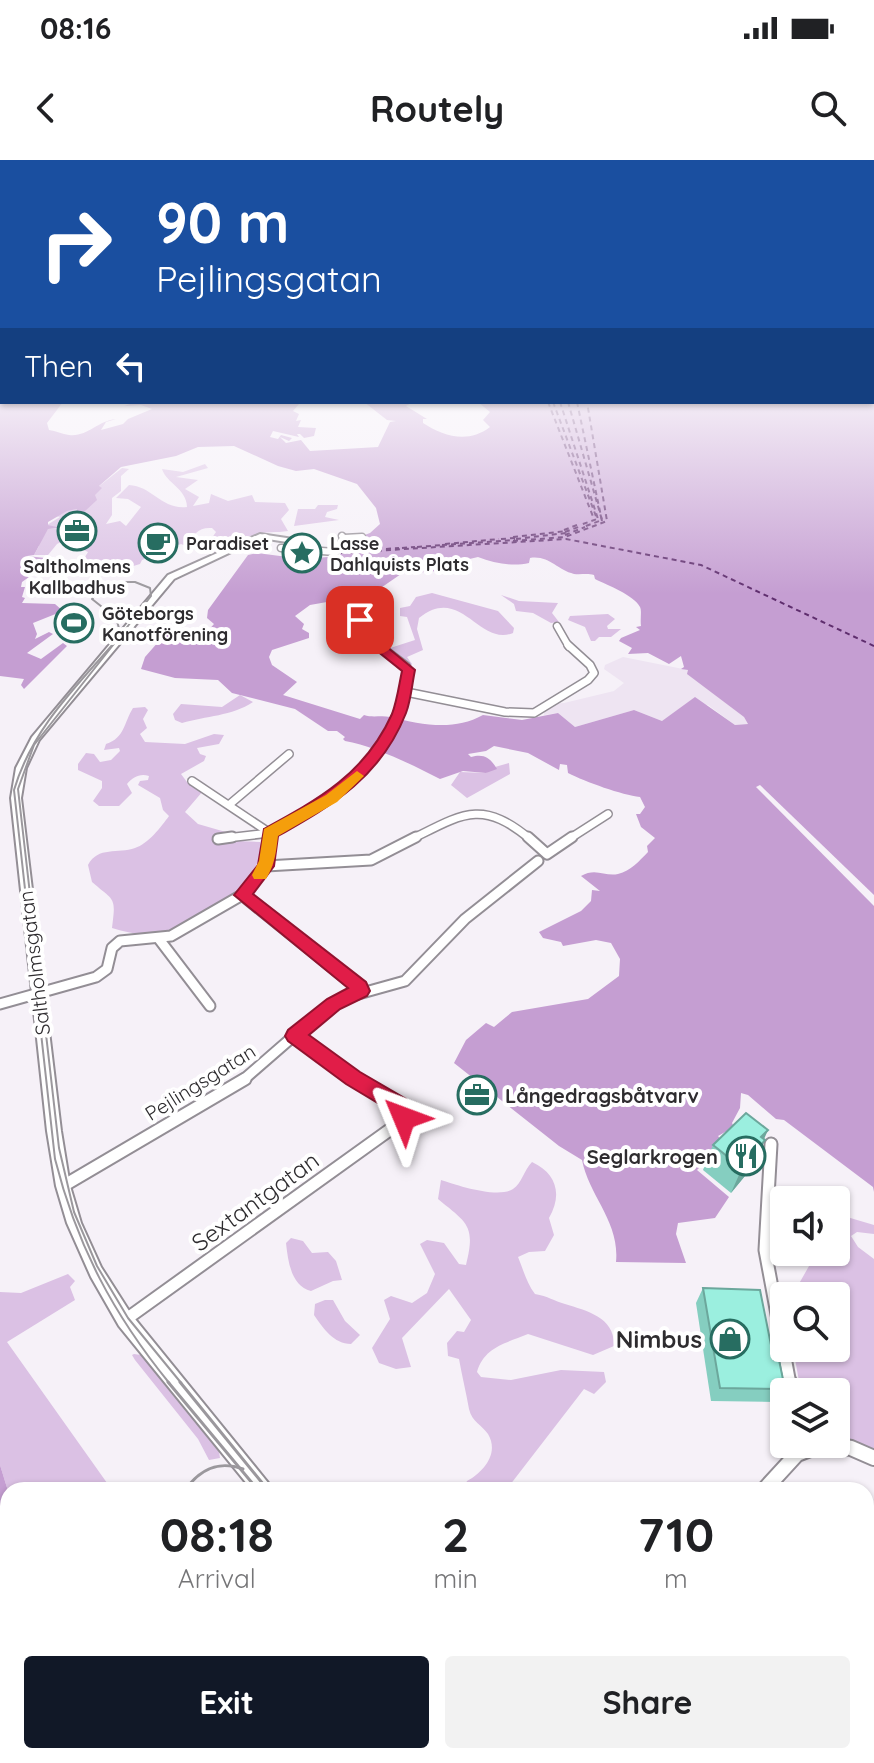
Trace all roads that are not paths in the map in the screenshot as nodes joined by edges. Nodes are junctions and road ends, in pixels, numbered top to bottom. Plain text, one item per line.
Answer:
1 (343, 537) junction
2 (362, 537) dead end
3 (354, 539) dead end
4 (281, 548) dead end
5 (317, 551) junction
6 (360, 620) dead end
7 (557, 626) dead end
8 (406, 692) junction
9 (289, 754) dead end
10 (192, 781) dead end
11 (230, 804) junction
12 (608, 814) dead end
13 (270, 833) junction
14 (218, 839) dead end
15 (538, 861) dead end
16 (266, 866) junction
17 (242, 895) junction
18 (159, 939) junction
19 (361, 991) junction
20 (38, 993) junction
21 (0, 1004) edge
22 (210, 1006) dead end
23 (295, 1036) junction
24 (771, 1144) edge
25 (63, 1186) junction
26 (125, 1320) junction
27 (788, 1378) edge
28 (850, 1448) edge
29 (793, 1458) edge
30 (874, 1458) edge
31 (257, 1482) edge
32 (771, 1482) edge

1 - 2 street
1 - 3 street
1 - 5 street
4 - 5 street
5 - 20 street, Saltholmsgatan
6 - 8 street
7 - 8 street
8 - 13 street
9 - 11 street
10 - 11 street
11 - 13 street
12 - 16 street
13 - 14 street
13 - 16 street
15 - 19 street, Pejlingsgatan
16 - 17 street
17 - 18 street
17 - 19 street
18 - 20 street
18 - 22 street
19 - 23 street, Pejlingsgatan
20 - 21 street
20 - 25 street, Saltholmsgatan
23 - 25 street, Pejlingsgatan
23 - 26 street, Sextantgatan
24 - 27 street
25 - 26 street, Saltholmsgatan
26 - 31 street, Saltholmsgatan
28 - 30 street
29 - 32 street

